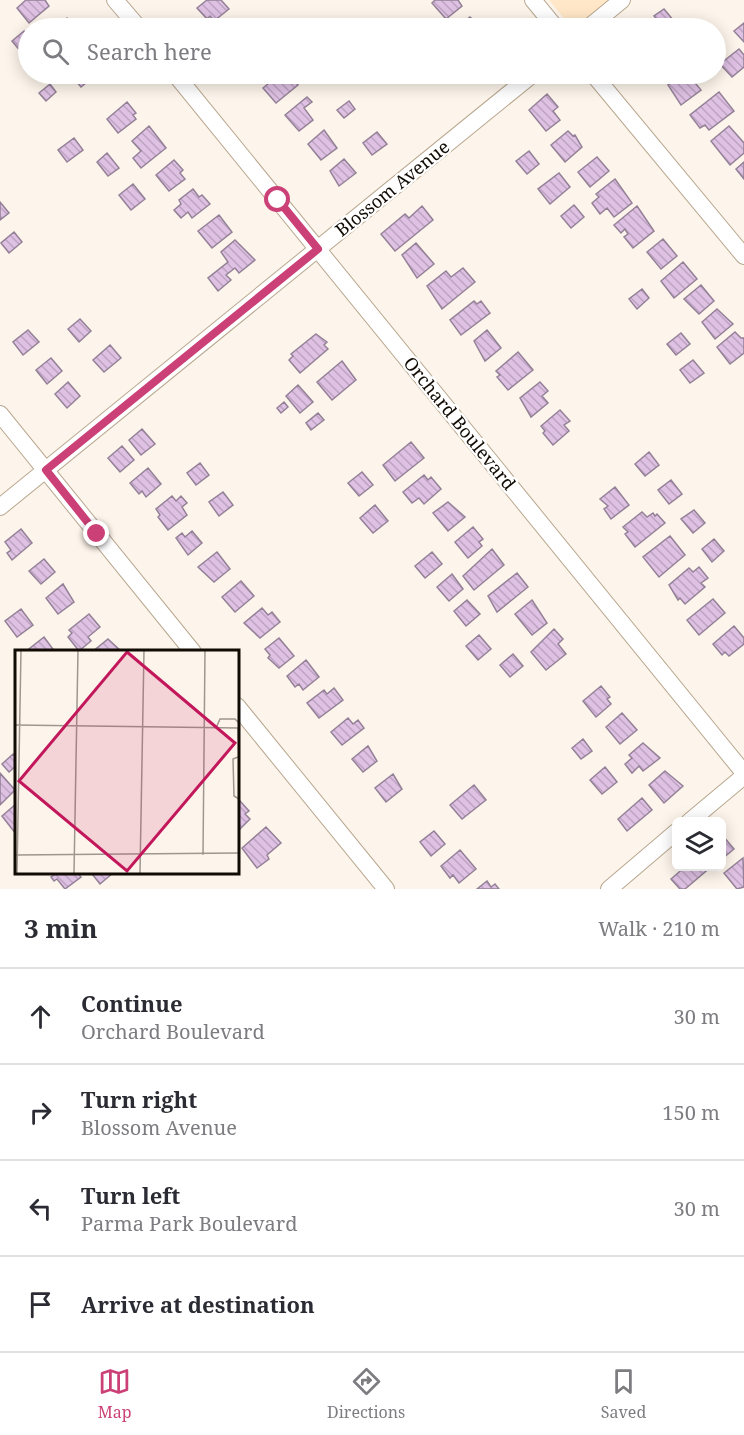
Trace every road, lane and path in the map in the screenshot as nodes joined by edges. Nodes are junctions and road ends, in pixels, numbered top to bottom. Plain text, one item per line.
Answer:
1 (115, 0) edge
2 (533, 0) edge
3 (622, 0) edge
4 (130, 18) edge
5 (548, 18) edge
6 (600, 18) edge
7 (183, 84) edge
8 (521, 84) edge
9 (601, 84) edge
10 (318, 249) junction
11 (744, 256) edge
12 (0, 414) edge
13 (46, 470) junction
14 (0, 507) edge
15 (191, 650) edge
16 (238, 707) edge
17 (744, 775) edge
18 (695, 817) edge
19 (672, 835) edge
20 (386, 889) edge
21 (609, 889) edge

1 - 4 street
2 - 5 street
3 - 6 street
7 - 10 street, Orchard Boulevard
8 - 10 street, Blossom Avenue
9 - 11 street
10 - 13 street, Blossom Avenue
10 - 17 street, Orchard Boulevard
12 - 13 street
13 - 14 street, Blossom Avenue
13 - 15 street
16 - 20 street
17 - 18 street
19 - 21 street

